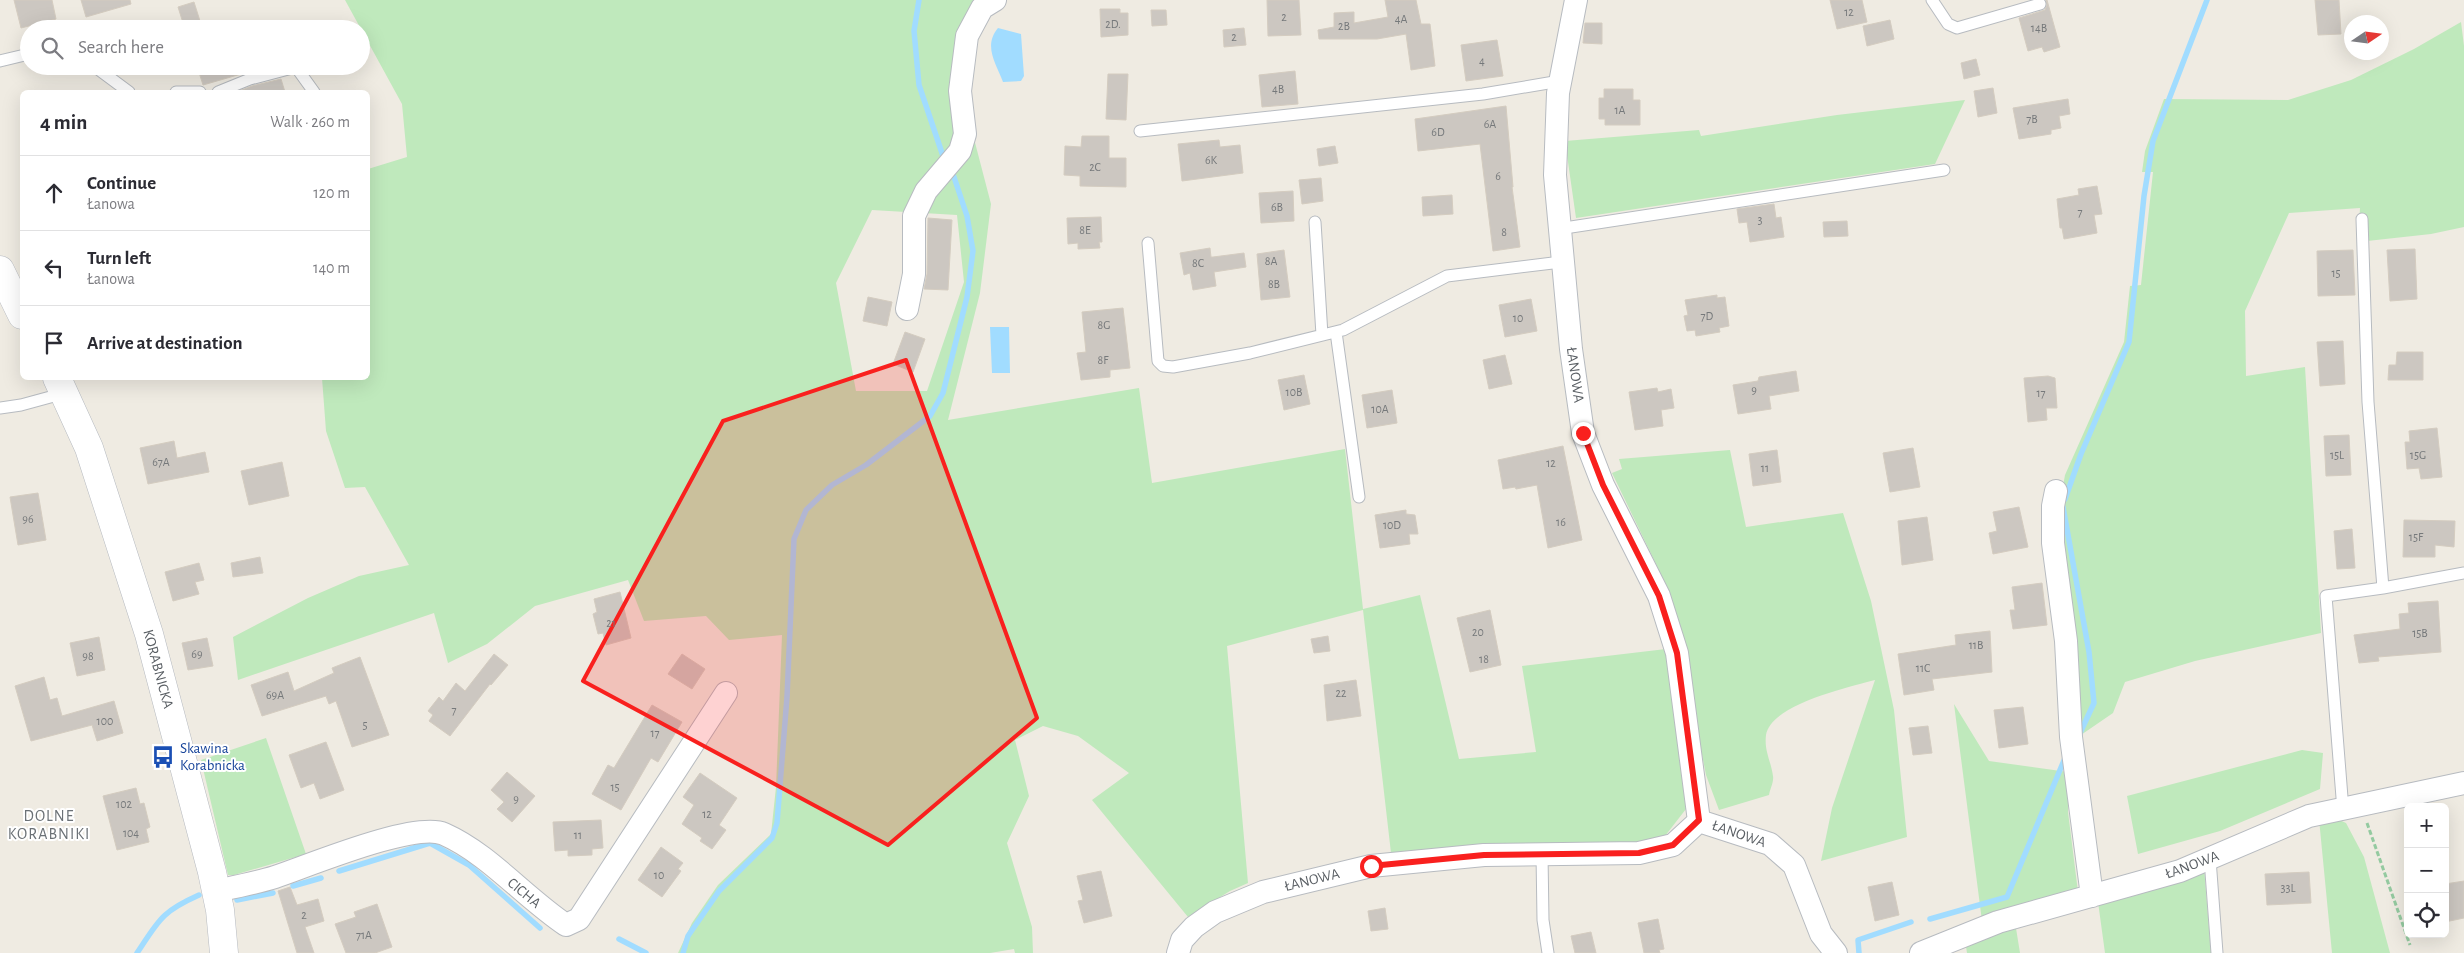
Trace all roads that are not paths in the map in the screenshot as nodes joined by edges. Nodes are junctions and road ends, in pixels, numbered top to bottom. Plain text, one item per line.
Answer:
1 (995, 0) edge
2 (1576, 0) edge
3 (1932, 0) edge
4 (2040, 4) dead end
5 (20, 56) edge
6 (0, 61) edge
7 (106, 75) edge
8 (263, 75) edge
9 (302, 75) edge
10 (1560, 81) junction
11 (126, 90) edge
12 (223, 90) edge
13 (313, 90) edge
14 (1140, 131) dead end
15 (1944, 170) dead end
16 (2362, 219) dead end
17 (1315, 222) dead end
18 (1558, 229) junction
19 (1148, 243) dead end
20 (1561, 262) junction
21 (0, 270) edge
22 (907, 309) dead end
23 (20, 311) edge
24 (1336, 332) junction
25 (1322, 335) junction
26 (61, 385) edge
27 (0, 408) edge
28 (2056, 491) dead end
29 (1359, 497) dead end
30 (2464, 573) edge
31 (2383, 588) junction
32 (726, 693) dead end
33 (2464, 783) edge
34 (2352, 808) junction
35 (1699, 820) junction
36 (1542, 854) junction
37 (2210, 859) junction
38 (216, 891) junction
39 (2092, 896) junction
40 (224, 953) edge
41 (1178, 953) edge
42 (1548, 953) edge
43 (1836, 953) edge
44 (1921, 953) edge
45 (2217, 953) edge

1 - 22 street
2 - 10 street, ŁANOWA
3 - 4 lane
5 - 6 lane
7 - 11 lane
8 - 12 lane
9 - 13 lane
10 - 14 lane
10 - 18 street, ŁANOWA
15 - 18 lane
16 - 31 lane
17 - 25 lane
18 - 20 street, ŁANOWA
19 - 25 lane
20 - 24 lane
20 - 35 street, ŁANOWA
21 - 23 street
24 - 25 lane
24 - 29 lane
26 - 27 lane, KORABNICKA
26 - 38 street, KORABNICKA
28 - 39 street
30 - 31 lane
31 - 34 lane
32 - 38 street, CICHA
33 - 34 street, ŁANOWA
34 - 37 street, ŁANOWA
35 - 36 street, ŁANOWA
35 - 43 street, ŁANOWA
36 - 41 street, ŁANOWA
36 - 42 lane
37 - 39 street, ŁANOWA
37 - 45 lane
38 - 40 street, KORABNICKA
39 - 44 street, ŁANOWA

